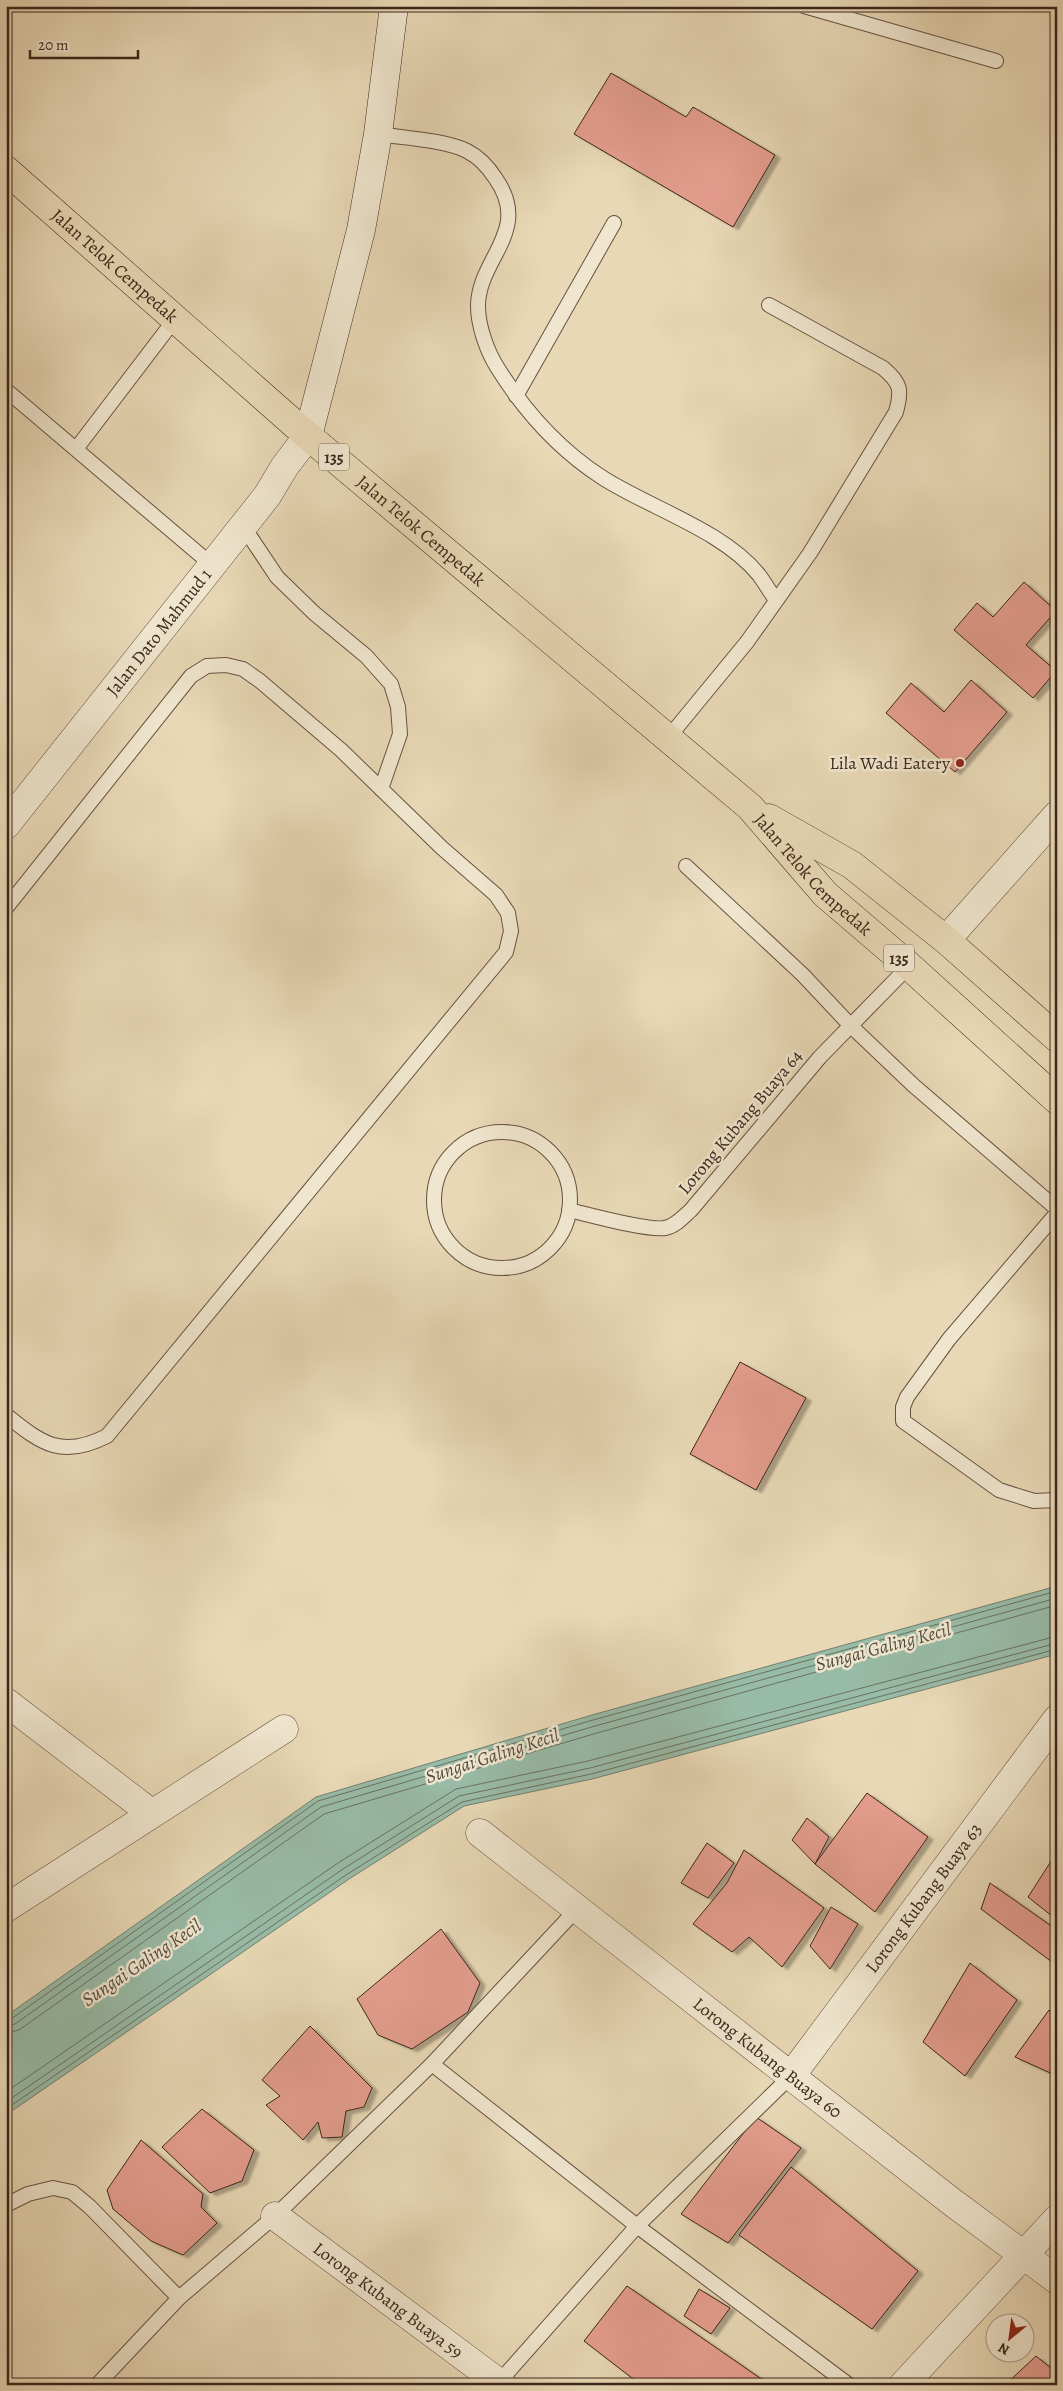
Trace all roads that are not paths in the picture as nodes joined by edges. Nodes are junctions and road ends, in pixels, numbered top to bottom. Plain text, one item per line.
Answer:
1 (394, 6) edge
2 (804, 6) edge
3 (996, 61) dead end
4 (378, 134) junction
5 (9, 180) edge
6 (614, 223) dead end
7 (769, 305) dead end
8 (175, 319) junction
9 (6, 390) edge
10 (516, 396) junction
11 (308, 436) junction
12 (76, 449) junction
13 (243, 526) junction
14 (212, 565) junction
15 (776, 600) junction
16 (668, 738) junction
17 (381, 789) junction
18 (750, 807) junction
19 (1057, 815) edge
20 (6, 825) edge
21 (686, 866) dead end
22 (6, 908) edge
23 (946, 940) junction
24 (909, 966) junction
25 (851, 1026) junction
26 (1057, 1038) edge
27 (1057, 1100) edge
28 (1057, 1209) edge
29 (569, 1210) junction
30 (1057, 1213) edge
31 (6, 1415) edge
32 (1057, 1500) edge
33 (6, 1702) edge
34 (1057, 1720) edge
35 (284, 1729) dead end
36 (151, 1813) junction
37 (480, 1833) dead end
38 (6, 1908) edge
39 (576, 1910) junction
40 (432, 2064) junction
41 (791, 2076) junction
42 (6, 2206) edge
43 (275, 2216) junction
44 (1057, 2219) edge
45 (637, 2226) junction
46 (1024, 2255) junction
47 (1057, 2280) edge
48 (179, 2298) junction
49 (499, 2384) edge
50 (97, 2385) edge
51 (849, 2385) edge
52 (903, 2385) edge

1 - 4 street
2 - 3 lane
4 - 10 lane
4 - 11 street
5 - 8 main road, Jalan Telok Cempedak / 135
6 - 10 lane
7 - 15 lane
8 - 11 main road, Jalan Telok Cempedak / 135
8 - 12 lane
9 - 12 lane
10 - 15 lane
11 - 13 street, Jalan Dato Mahmud 1
11 - 16 main road, Jalan Telok Cempedak / 135
12 - 14 lane
13 - 14 street, Jalan Dato Mahmud 1
13 - 17 lane
14 - 20 street, Jalan Dato Mahmud 1
15 - 16 lane
16 - 18 main road, Jalan Telok Cempedak / 135
17 - 22 lane
17 - 31 lane
18 - 23 main road, Jalan Telok Cempedak / 135
18 - 24 main road, Jalan Telok Cempedak / 135
19 - 23 street
21 - 25 lane
23 - 26 main road, Jalan Telok Cempedak / 135
24 - 25 lane, Lorong Kubang Buaya 64
24 - 27 main road, Jalan Telok Cempedak / 135
25 - 28 lane
25 - 29 lane, Lorong Kubang Buaya 64
29 - 29 lane
30 - 32 lane
33 - 36 street
34 - 41 street, Lorong Kubang Buaya 63
35 - 36 street
36 - 38 street
37 - 39 street, Lorong Kubang Buaya 60
39 - 40 lane
39 - 41 street, Lorong Kubang Buaya 60
40 - 43 lane
40 - 45 lane
41 - 45 lane
41 - 46 street, Lorong Kubang Buaya 60
42 - 48 lane
43 - 48 lane
43 - 49 street, Lorong Kubang Buaya 59
44 - 46 street
45 - 49 lane
45 - 51 lane
46 - 47 street, Lorong Kubang Buaya 60
46 - 52 street
48 - 50 lane

